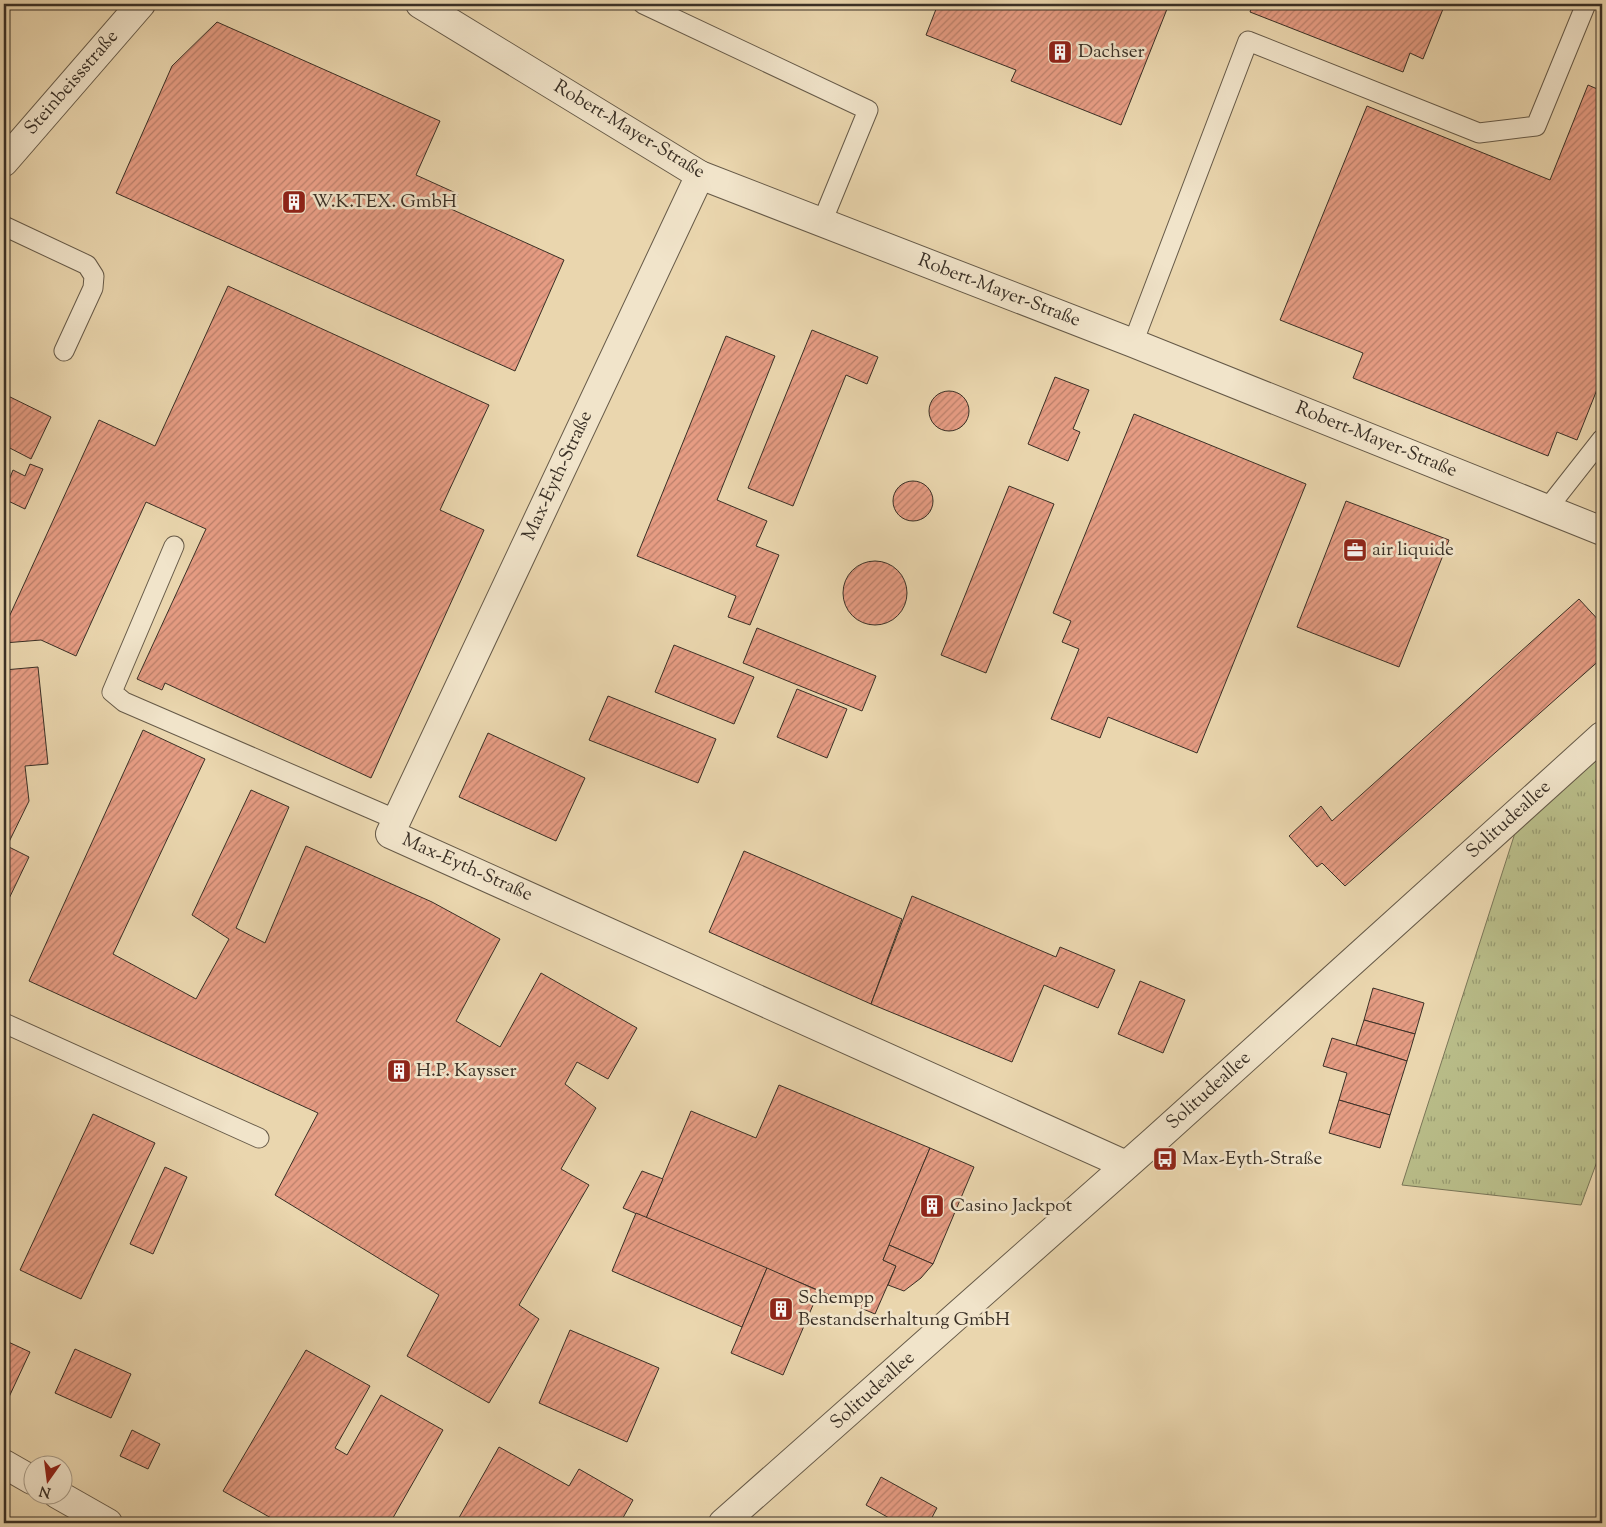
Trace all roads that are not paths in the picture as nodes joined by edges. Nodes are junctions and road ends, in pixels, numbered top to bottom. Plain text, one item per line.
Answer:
1 (140, 4) edge
2 (420, 4) edge
3 (643, 4) edge
4 (1586, 4) edge
5 (4, 162) edge
6 (700, 175) junction
7 (822, 222) junction
8 (4, 226) edge
9 (1133, 343) junction
10 (64, 351) dead end
11 (1602, 439) edge
12 (1547, 509) junction
13 (1602, 531) edge
14 (174, 546) dead end
15 (1602, 736) edge
16 (397, 820) junction
17 (4, 1023) edge
18 (259, 1138) dead end
19 (1126, 1165) junction
20 (4, 1464) edge
21 (22, 1474) edge
22 (72, 1503) edge
23 (108, 1523) edge
24 (723, 1523) edge

1 - 5 street, Steinbeissstraße
2 - 6 street, Robert-Mayer-Straße
3 - 7 lane
4 - 9 lane
6 - 7 street, Robert-Mayer-Straße
6 - 16 street, Max-Eyth-Straße
7 - 9 street, Robert-Mayer-Straße
8 - 10 lane
9 - 12 street, Robert-Mayer-Straße
11 - 12 lane
12 - 13 street, Robert-Mayer-Straße
14 - 16 lane
15 - 19 street, Solitudeallee
16 - 19 street, Max-Eyth-Straße
17 - 18 lane
19 - 24 street, Solitudeallee
20 - 21 street
22 - 23 street

